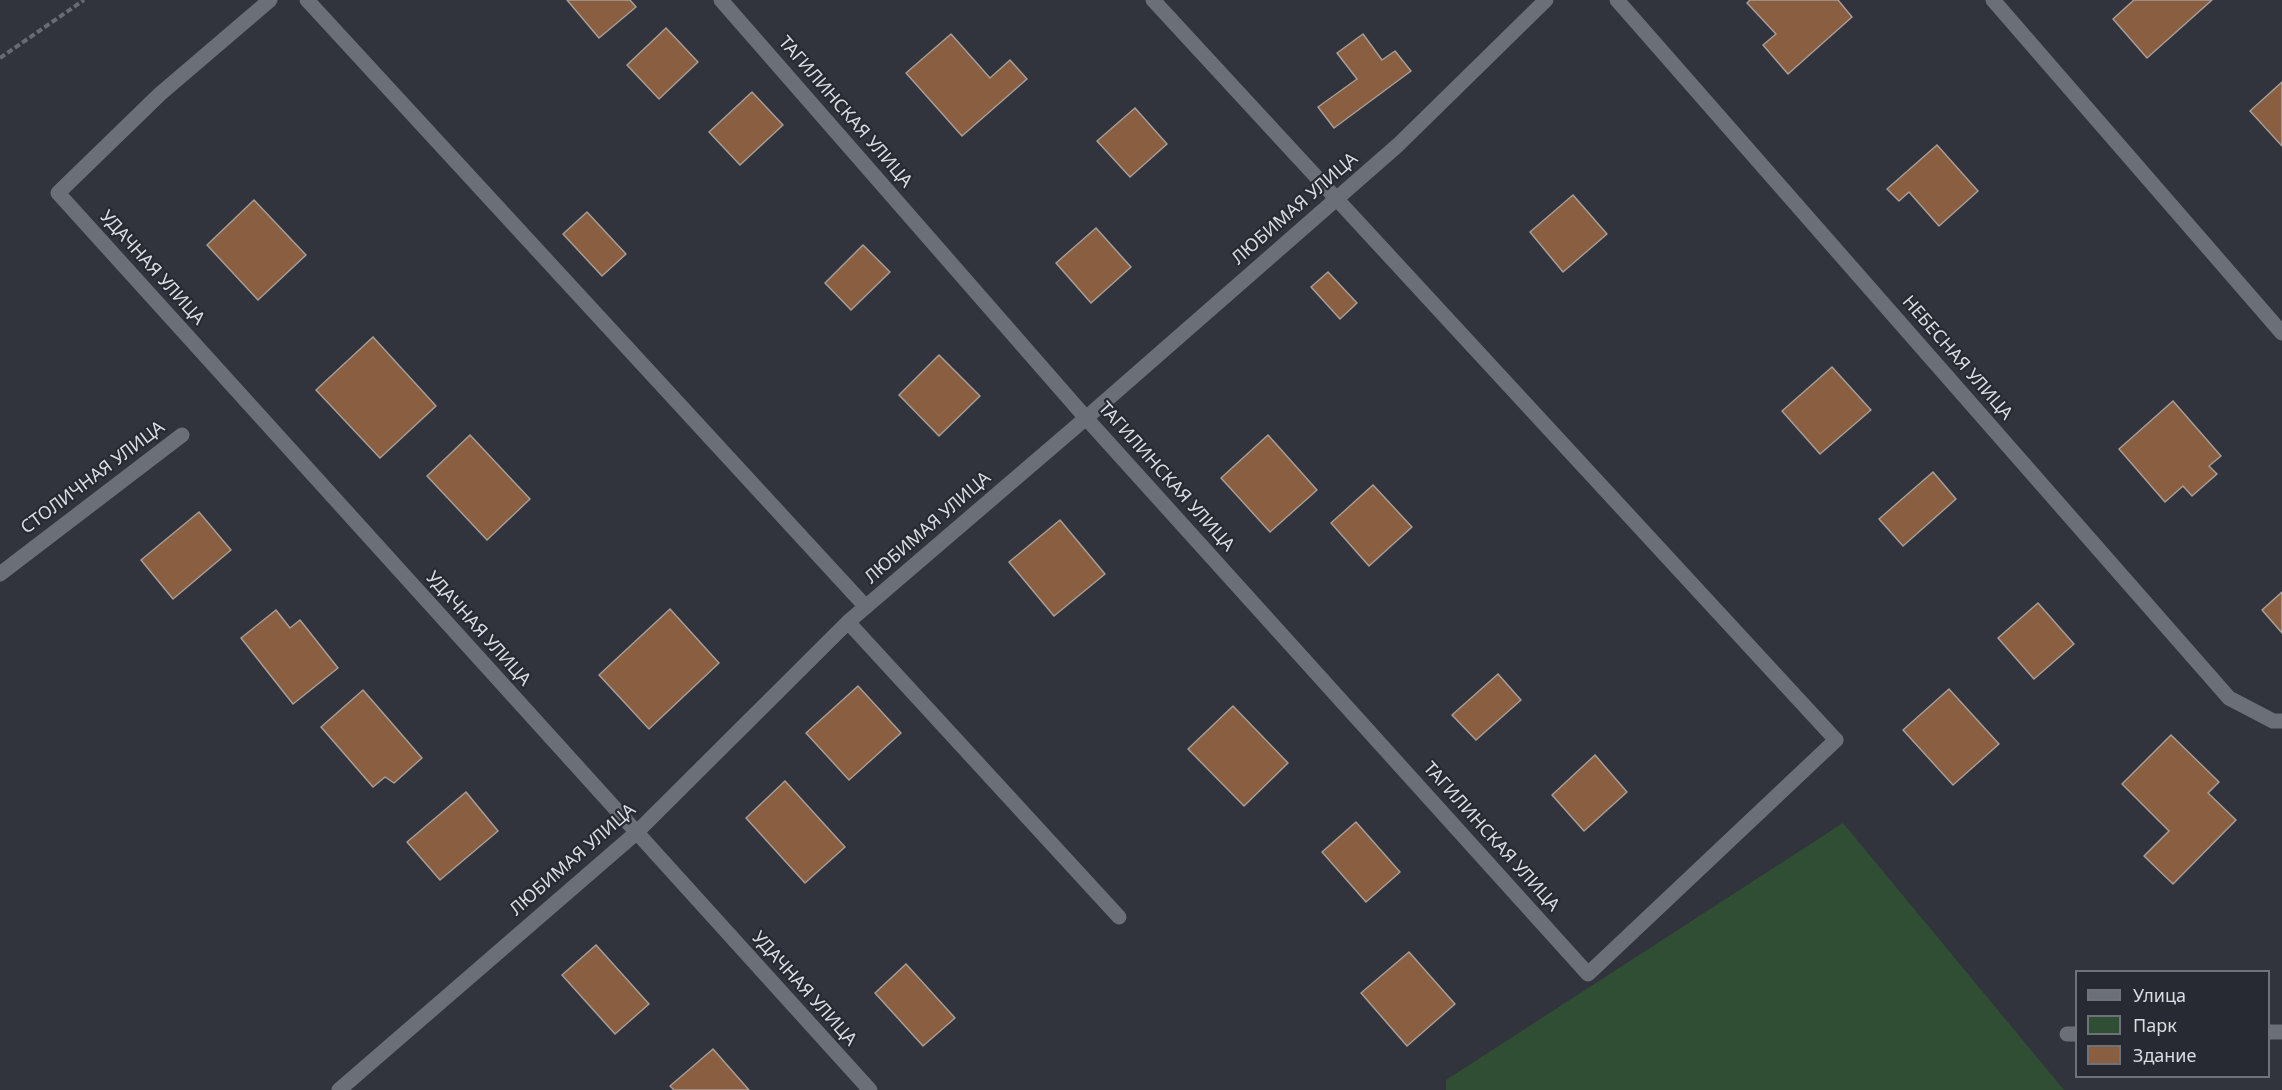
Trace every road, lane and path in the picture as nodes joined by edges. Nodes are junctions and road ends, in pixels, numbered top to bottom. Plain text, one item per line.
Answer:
1 (84, 0) edge
2 (270, 0) edge
3 (307, 0) edge
4 (721, 0) edge
5 (1154, 0) edge
6 (1546, 0) edge
7 (1617, 0) edge
8 (1993, 0) edge
9 (0, 57) edge
10 (1336, 199) junction
11 (2282, 333) edge
12 (1086, 418) junction
13 (182, 435) dead end
14 (0, 574) edge
15 (866, 607) junction
16 (848, 622) junction
17 (2282, 721) edge
18 (636, 833) junction
19 (1119, 917) dead end
20 (339, 1090) edge
21 (870, 1090) edge

1 - 9 path
2 - 18 street, УДАЧНАЯ УЛИЦА
3 - 15 street
4 - 12 street, ТАГИЛИНСКАЯ УЛИЦА
5 - 10 street
6 - 10 street, ЛЮБИМАЯ УЛИЦА
7 - 17 street, НЕБЕСНАЯ УЛИЦА
8 - 11 street
10 - 12 street, ЛЮБИМАЯ УЛИЦА
10 - 12 street, ТАГИЛИНСКАЯ УЛИЦА
12 - 15 street, ЛЮБИМАЯ УЛИЦА
13 - 14 street, СТОЛИЧНАЯ УЛИЦА
15 - 16 street, ЛЮБИМАЯ УЛИЦА
16 - 18 street, ЛЮБИМАЯ УЛИЦА
16 - 19 street
18 - 20 street, ЛЮБИМАЯ УЛИЦА
18 - 21 street, УДАЧНАЯ УЛИЦА

